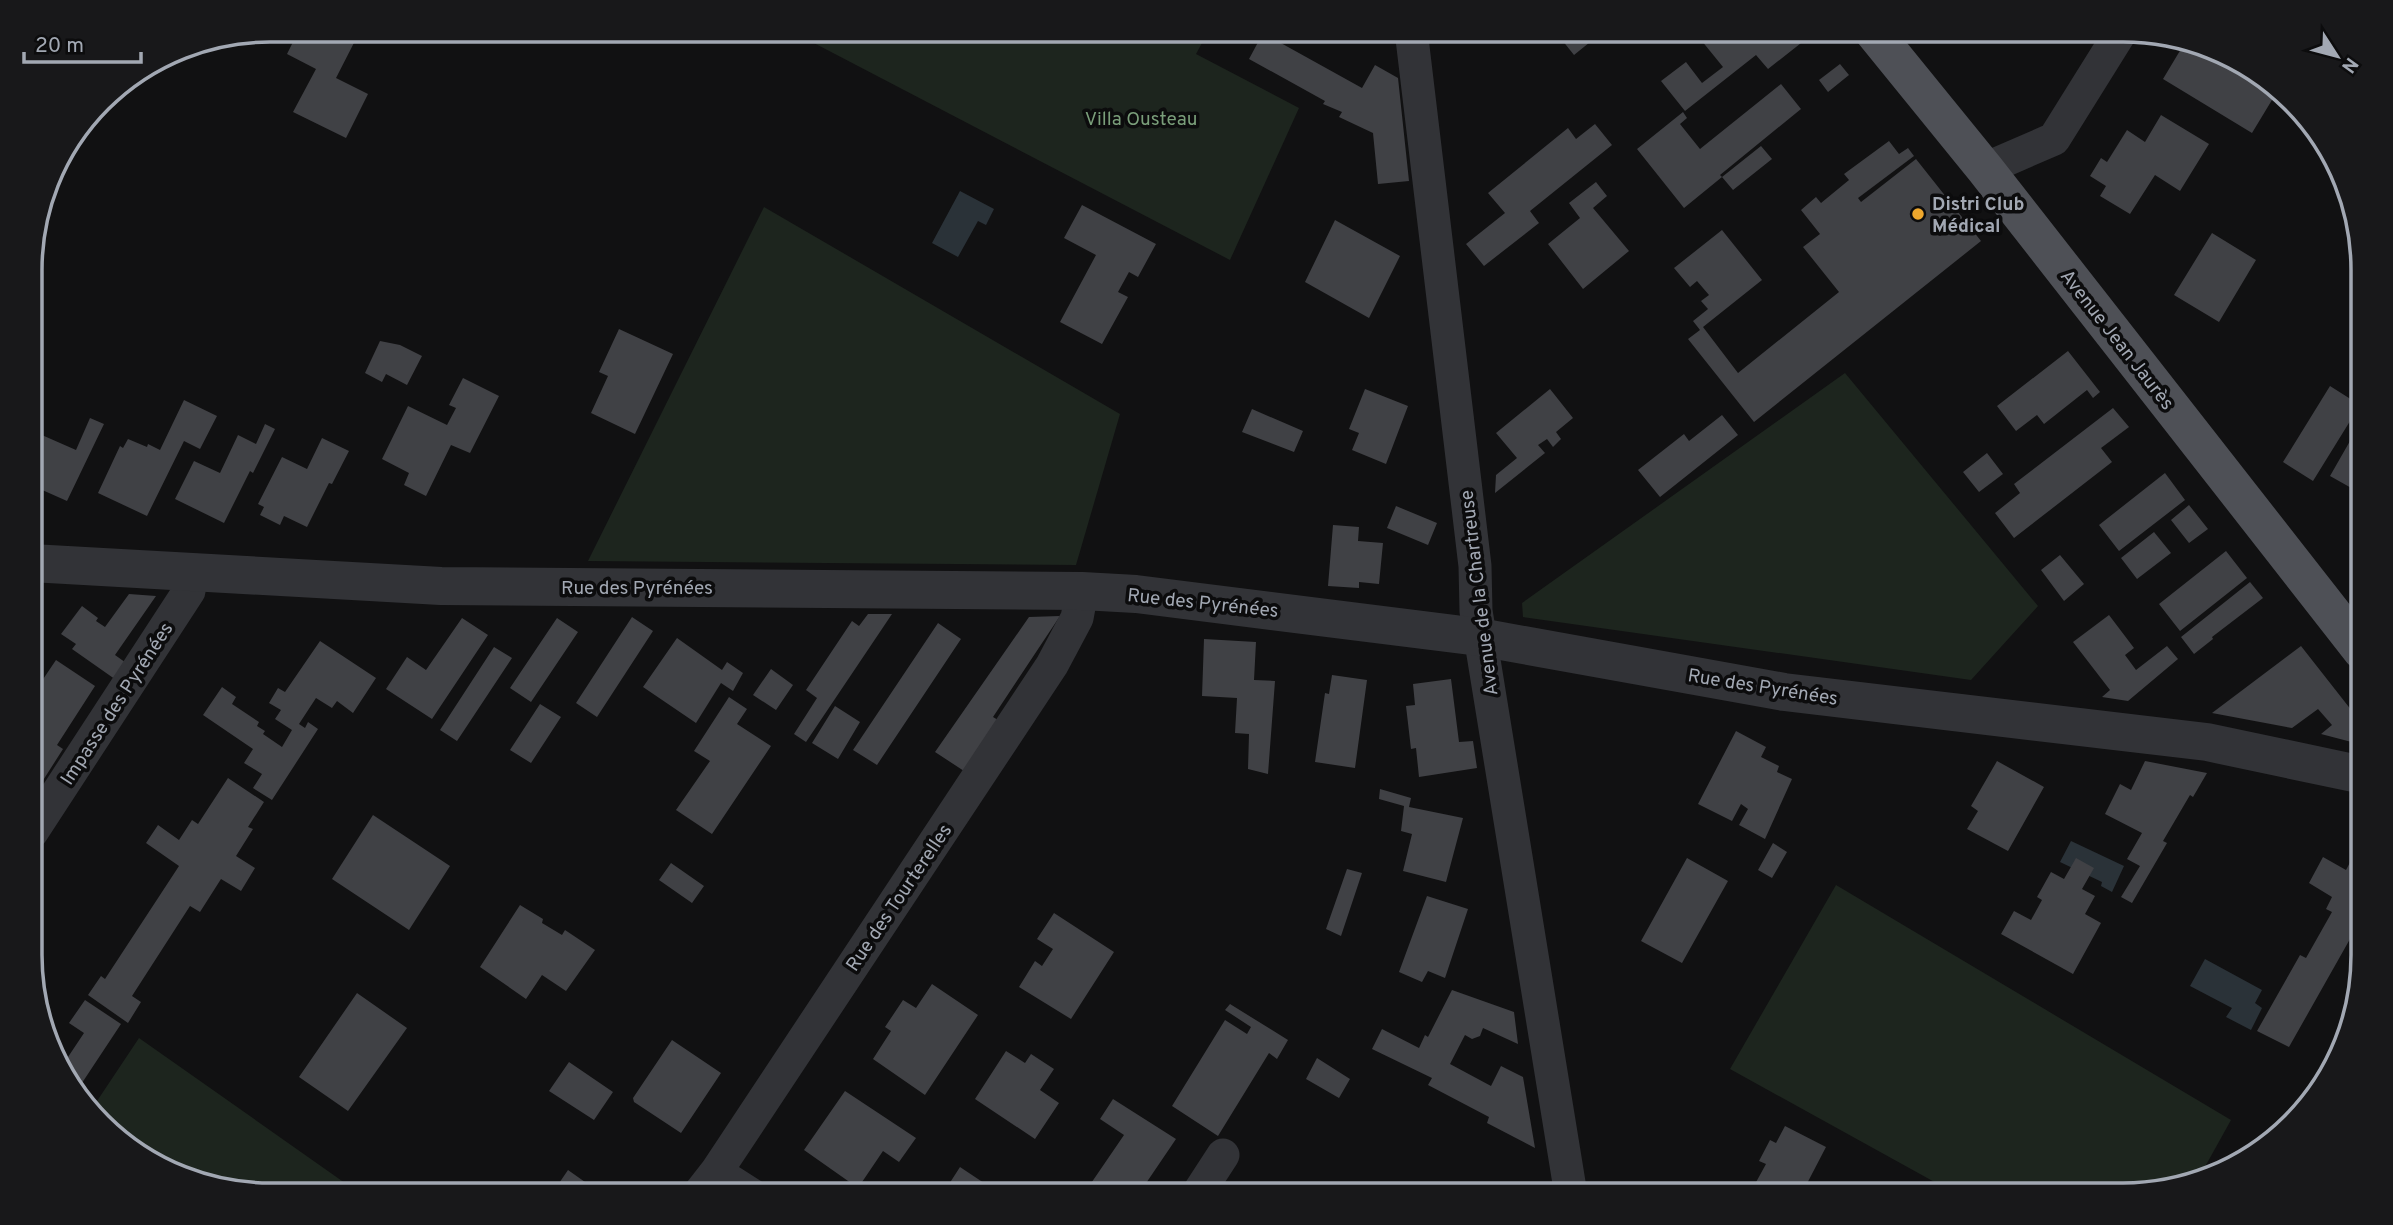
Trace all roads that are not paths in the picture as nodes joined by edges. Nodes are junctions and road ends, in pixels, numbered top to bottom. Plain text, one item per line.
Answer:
1 (1411, 42) edge
2 (1882, 42) edge
3 (2115, 42) edge
4 (1985, 169) junction
5 (42, 564) edge
6 (191, 571) junction
7 (1082, 590) junction
8 (1479, 637) junction
9 (2351, 637) edge
10 (2351, 772) edge
11 (42, 817) edge
12 (1223, 1154) dead end
13 (708, 1183) edge
14 (1205, 1183) edge
15 (1569, 1183) edge

1 - 8 street, Avenue de la Chartreuse
2 - 4 main road, Avenue Jean Jaurès
3 - 4 street
4 - 9 main road, Avenue Jean Jaurès
5 - 6 street, Rue des Pyrénées
6 - 7 street, Rue des Pyrénées
6 - 11 street, Impasse des Pyrénées
7 - 8 street, Rue des Pyrénées
7 - 13 street, Rue des Tourterelles
8 - 10 street, Rue des Pyrénées
8 - 15 street, Avenue de la Chartreuse
12 - 14 street

